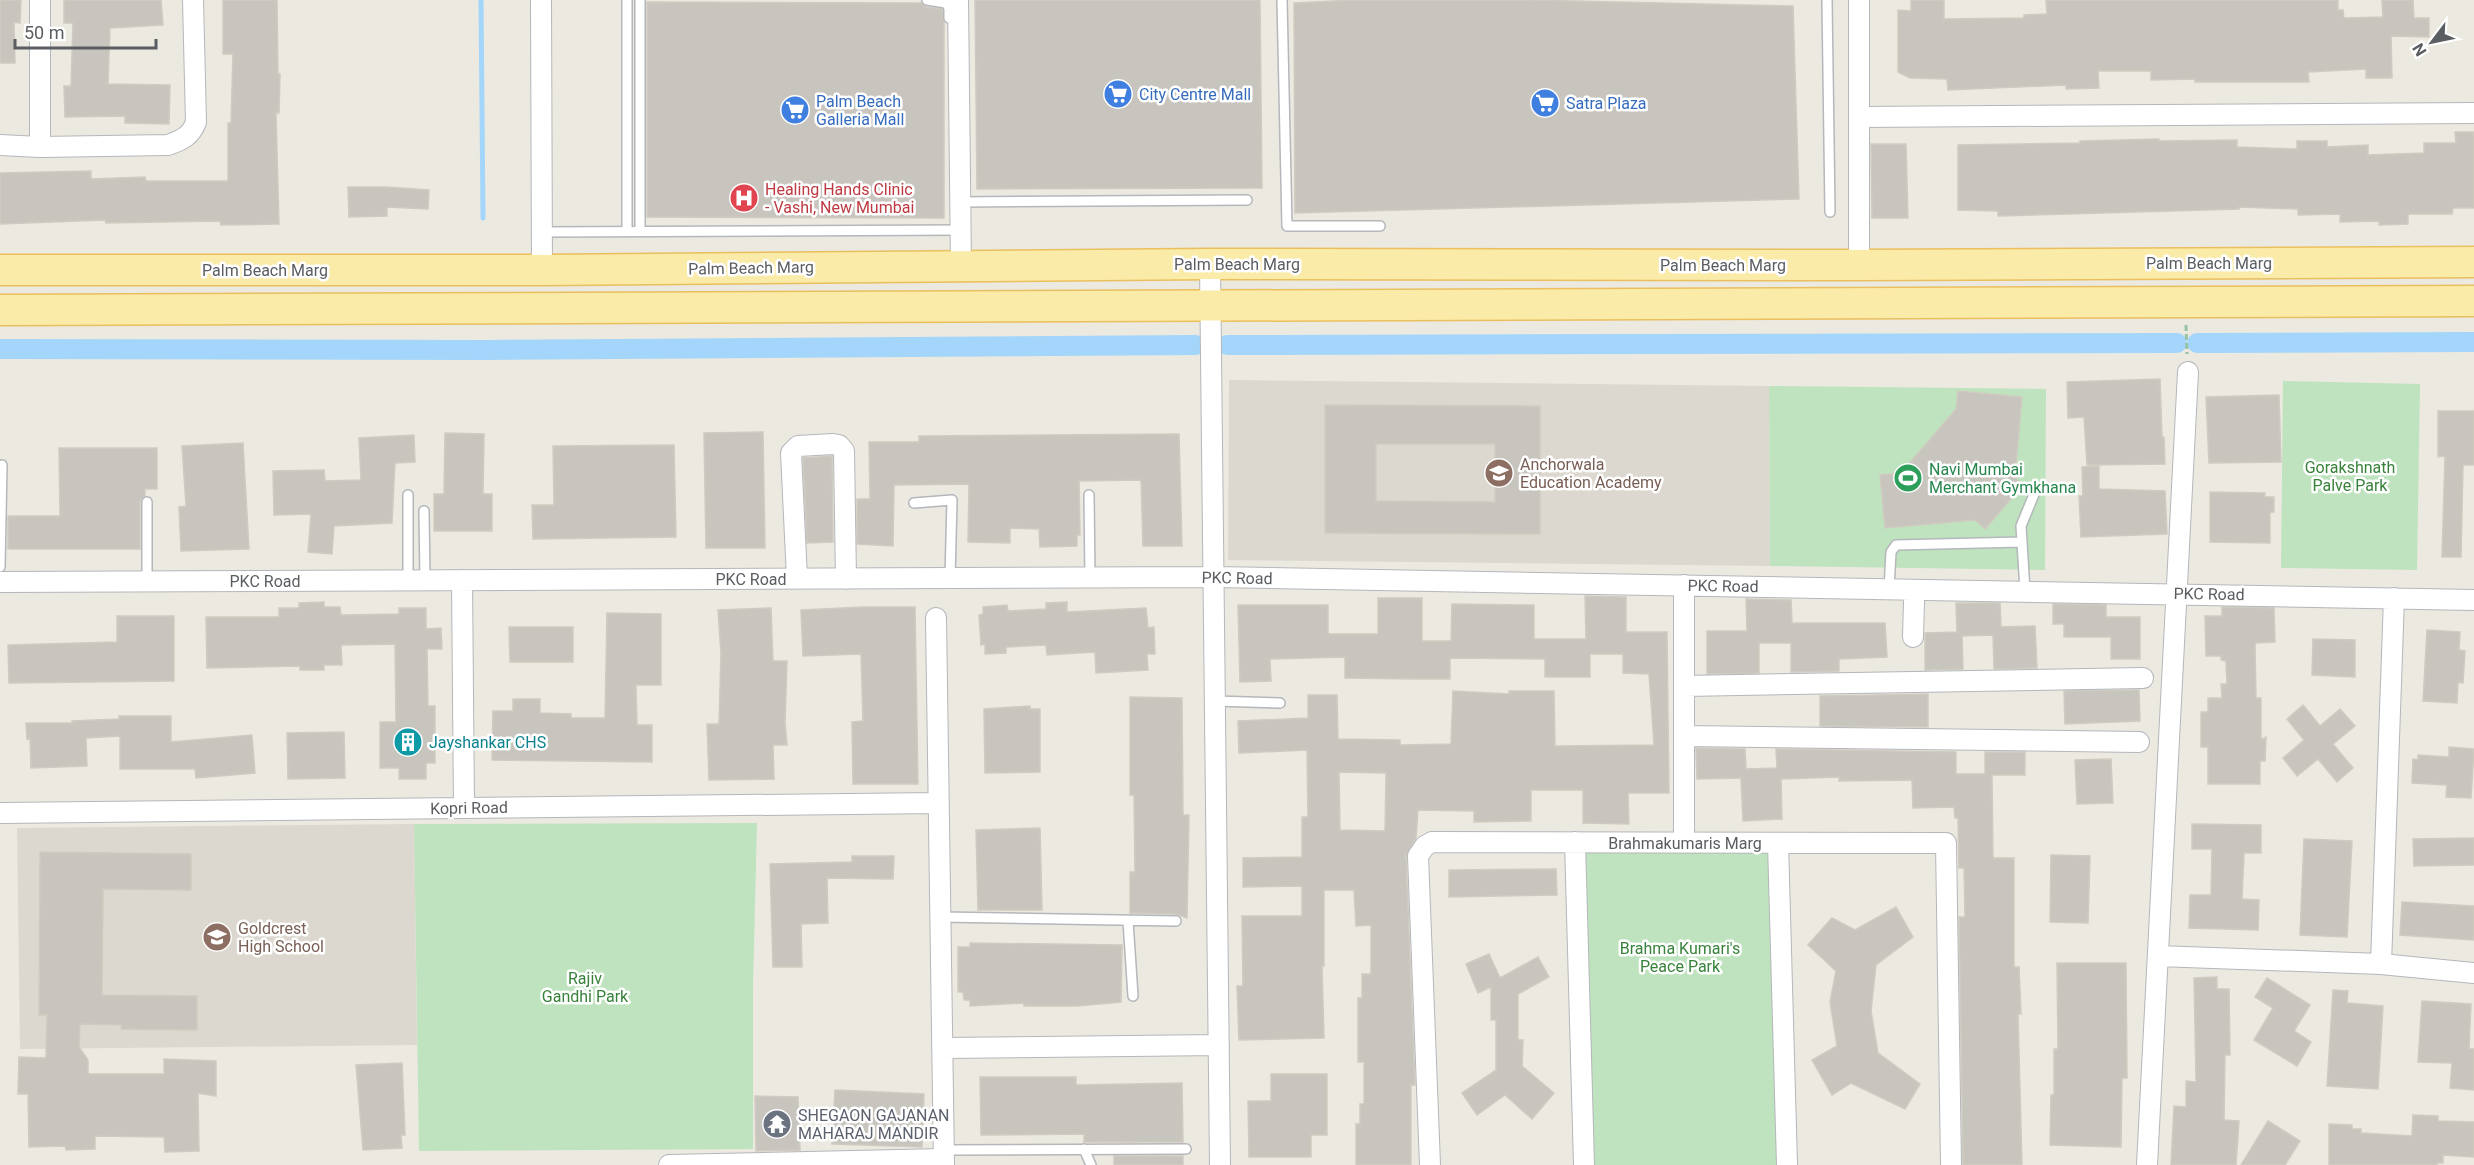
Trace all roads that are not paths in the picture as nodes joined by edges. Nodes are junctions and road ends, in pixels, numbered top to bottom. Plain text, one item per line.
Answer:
1 (40, 0) edge
2 (193, 0) edge
3 (541, 0) edge
4 (627, 0) edge
5 (640, 0) edge
6 (927, 0) edge
7 (957, 0) edge
8 (1282, 0) edge
9 (1827, 0) edge
10 (1859, 0) edge
11 (2474, 113) edge
12 (1859, 117) junction
13 (0, 145) edge
14 (40, 147) junction
15 (1247, 200) dead end
16 (959, 202) junction
17 (1830, 212) dead end
18 (1380, 226) dead end
19 (640, 230) junction
20 (956, 230) junction
21 (627, 231) junction
22 (542, 232) junction
23 (2474, 262) edge
24 (1210, 264) junction
25 (1859, 265) junction
26 (961, 266) junction
27 (0, 270) edge
28 (542, 270) junction
29 (2474, 301) edge
30 (1211, 304) junction
31 (0, 310) edge
32 (2188, 372) road end
33 (2, 465) dead end
34 (2035, 492) dead end
35 (408, 495) dead end
36 (1089, 495) dead end
37 (147, 502) dead end
38 (914, 503) dead end
39 (424, 511) dead end
40 (2022, 542) junction
41 (0, 567) edge
42 (1090, 577) junction
43 (1214, 577) junction
44 (950, 578) junction
45 (797, 579) junction
46 (846, 579) junction
47 (417, 580) junction
48 (462, 580) junction
49 (147, 581) junction
50 (0, 582) edge
51 (1684, 585) junction
52 (1889, 589) junction
53 (2025, 591) junction
54 (2176, 594) junction
55 (2394, 598) junction
56 (2474, 600) edge
57 (1914, 601) dead end
58 (936, 618) dead end
59 (1913, 637) dead end
60 (2143, 678) dead end
61 (1684, 686) junction
62 (1215, 701) junction
63 (1280, 703) dead end
64 (1684, 736) junction
65 (2139, 742) dead end
66 (938, 803) junction
67 (464, 808) junction
68 (0, 813) edge
69 (1575, 842) junction
70 (1684, 843) junction
71 (1778, 843) junction
72 (940, 917) junction
73 (1128, 921) junction
74 (1176, 921) dead end
75 (2158, 956) junction
76 (2381, 964) junction
77 (2474, 973) edge
78 (1133, 996) dead end
79 (1219, 1045) junction
80 (942, 1048) junction
81 (1084, 1149) junction
82 (1186, 1149) dead end
83 (944, 1158) edge
84 (669, 1165) edge
85 (1091, 1165) edge
86 (1220, 1165) edge
87 (1430, 1165) edge
88 (1584, 1165) edge
89 (1787, 1165) edge
90 (1951, 1165) edge
91 (2147, 1165) edge

1 - 14 street
2 - 14 street
3 - 22 street
4 - 21 lane
5 - 19 lane
6 - 20 lane
7 - 16 street
8 - 18 lane
9 - 17 lane
10 - 12 street
11 - 12 street
12 - 25 street
13 - 14 street
15 - 16 lane
16 - 20 street
19 - 20 lane
19 - 21 lane
20 - 26 street
21 - 22 lane
22 - 28 street
23 - 25 main road, Palm Beach Marg
24 - 25 main road, Palm Beach Marg
24 - 26 main road, Palm Beach Marg
24 - 30 street
26 - 28 main road, Palm Beach Marg
27 - 28 main road, Palm Beach Marg
29 - 30 main road
30 - 31 main road
30 - 43 street
32 - 54 street
33 - 41 lane
34 - 40 lane
35 - 47 lane
36 - 42 lane
37 - 49 lane
38 - 44 lane
39 - 47 lane
40 - 52 lane
40 - 53 lane
42 - 43 street, PKC Road
42 - 44 street, PKC Road
43 - 51 street, PKC Road
43 - 62 street
44 - 46 street, PKC Road
45 - 46 street, PKC Road
45 - 46 street
45 - 48 street, PKC Road
47 - 48 street, PKC Road
47 - 49 street, PKC Road
48 - 67 street
49 - 50 street, PKC Road
51 - 52 street, PKC Road
51 - 61 street
52 - 53 street, PKC Road
53 - 54 street, PKC Road
54 - 55 street, PKC Road
54 - 75 street
55 - 56 street, PKC Road
55 - 76 street
57 - 59 street
58 - 66 street
60 - 61 street
61 - 64 street
62 - 63 lane
62 - 79 street
64 - 65 street
64 - 70 street
66 - 67 street, Kopri Road
66 - 72 street
67 - 68 street, Kopri Road
69 - 70 street, Brahmakumaris Marg
69 - 87 street, Brahmakumaris Marg
69 - 88 street
70 - 71 street, Brahmakumaris Marg
71 - 89 street
71 - 90 street, Brahmakumaris Marg
72 - 73 lane
72 - 80 street
73 - 74 lane
73 - 78 lane
75 - 76 street
75 - 91 street
76 - 77 street
79 - 80 street
79 - 86 street
80 - 83 street
81 - 82 lane
81 - 83 lane
81 - 85 lane
83 - 84 street

